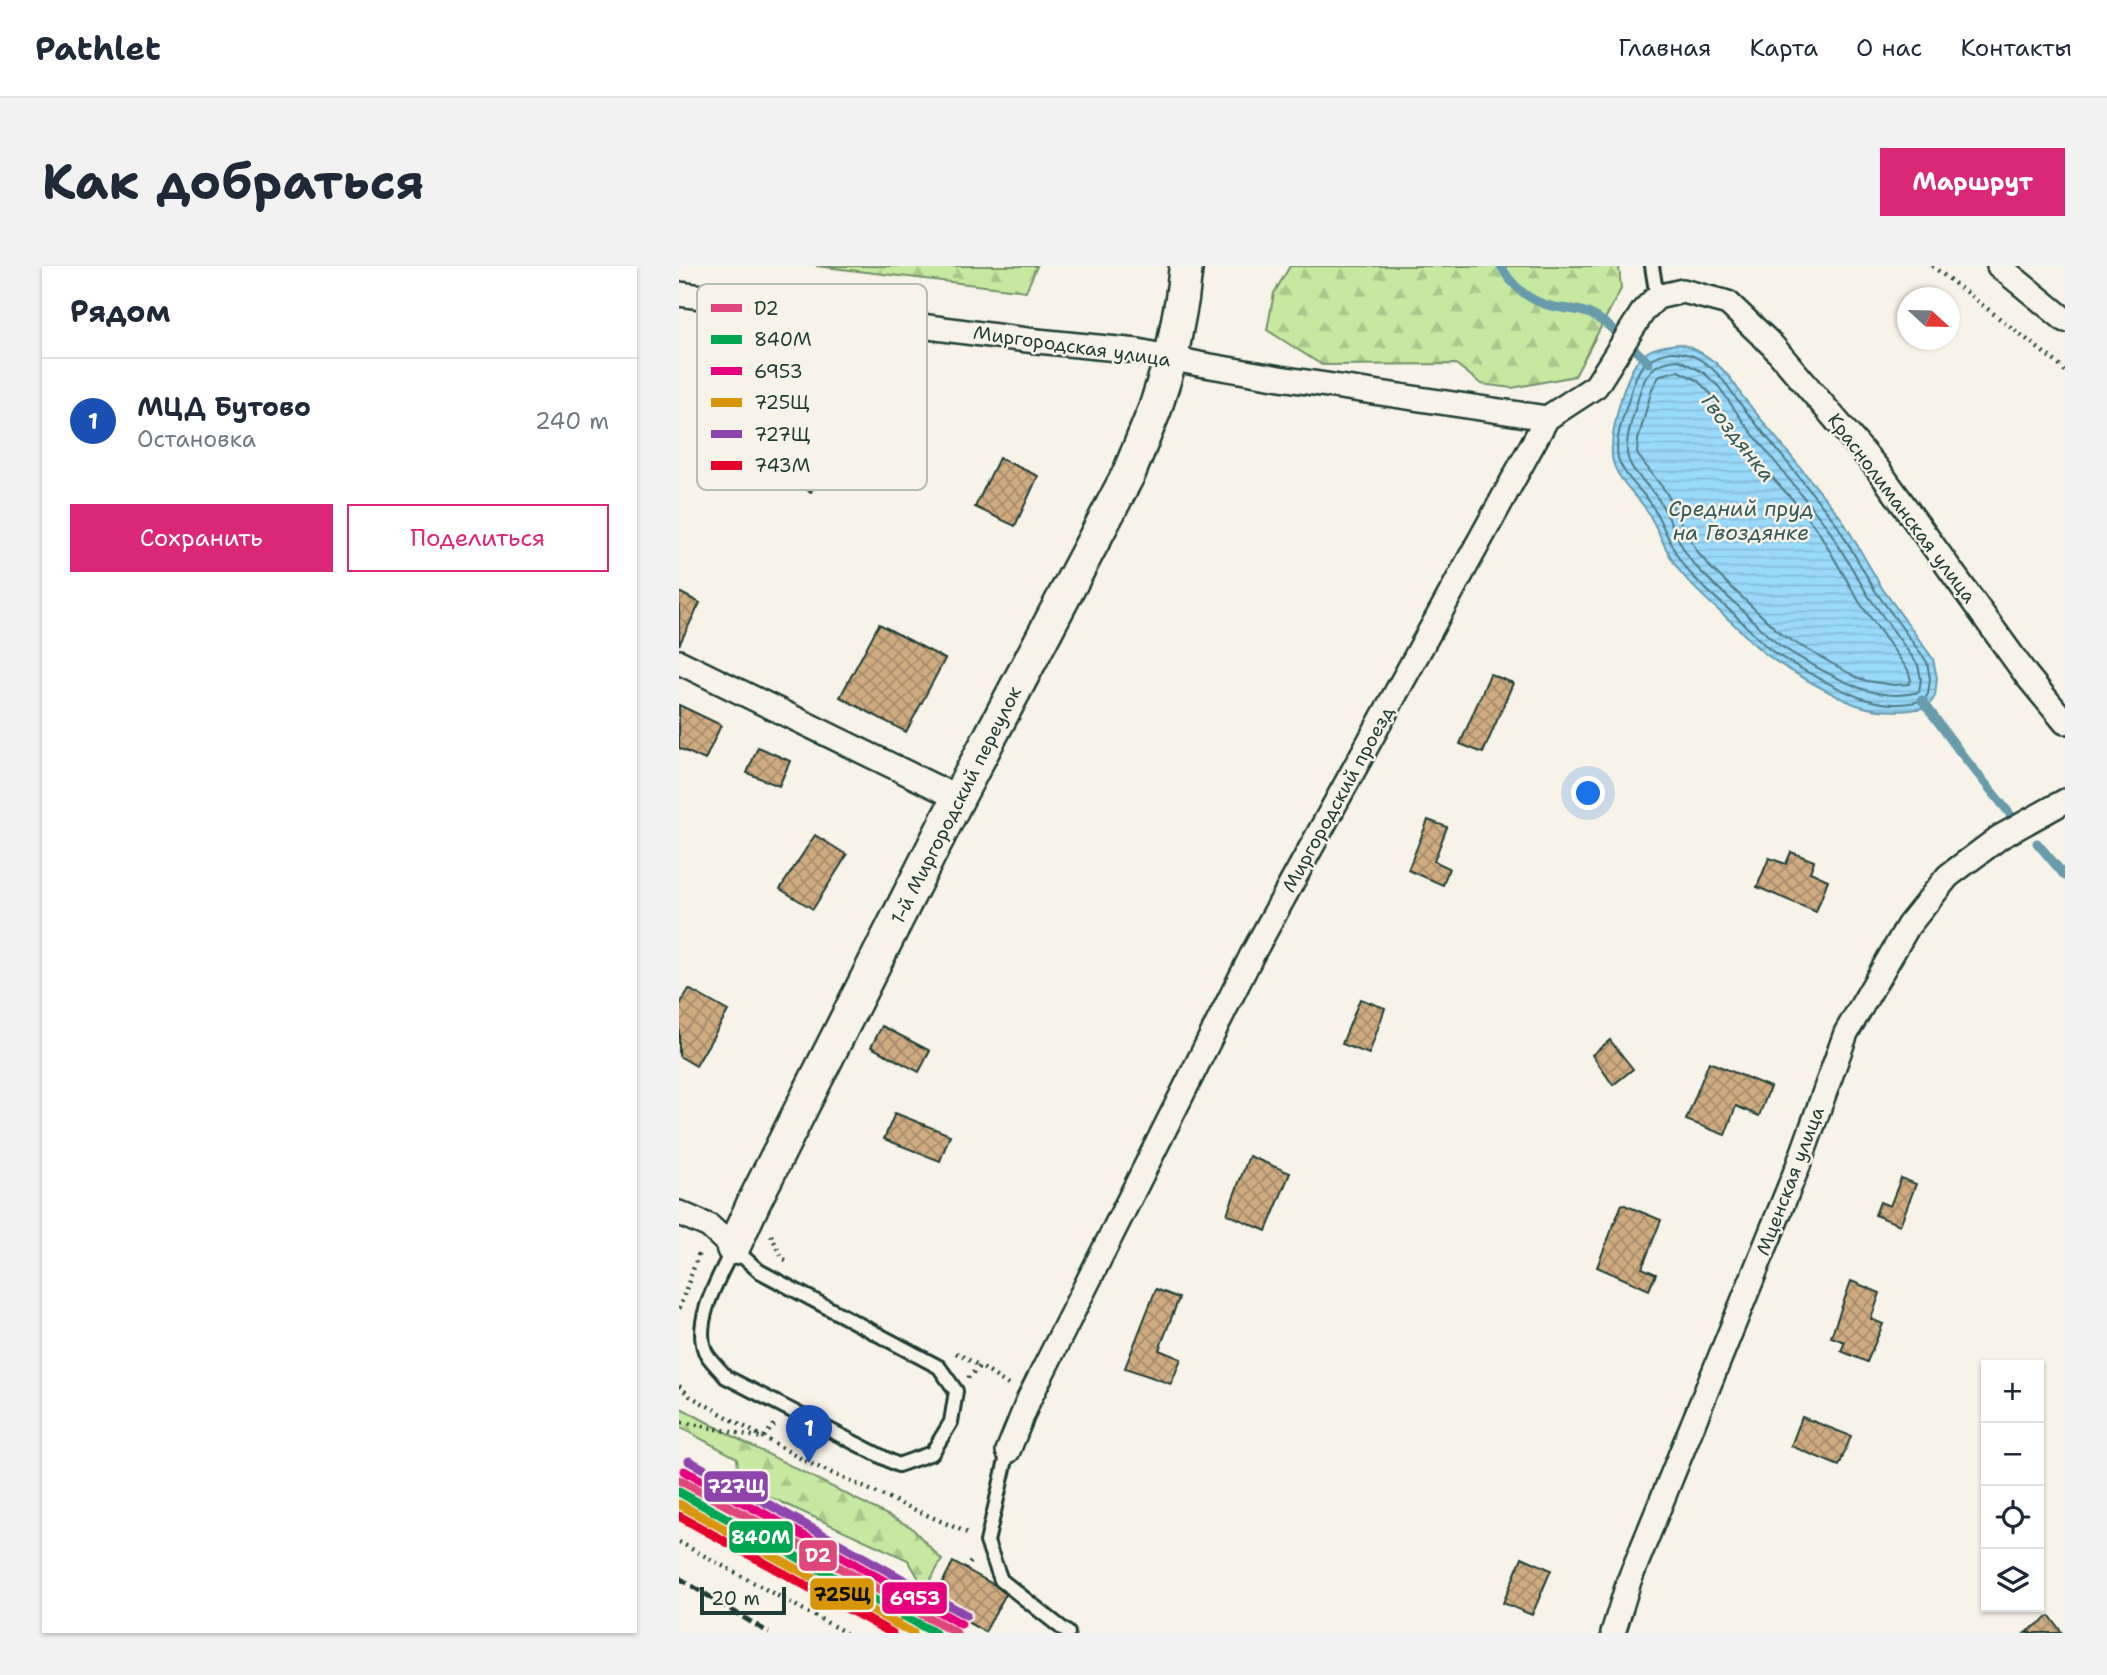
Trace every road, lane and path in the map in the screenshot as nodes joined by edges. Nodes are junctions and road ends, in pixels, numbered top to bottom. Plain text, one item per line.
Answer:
1 (1186, 266) edge
2 (1652, 266) edge
3 (1932, 266) edge
4 (1999, 266) edge
5 (679, 293) edge
6 (697, 295) edge
7 (1657, 297) junction
8 (2065, 320) edge
9 (927, 326) edge
10 (1171, 358) junction
11 (2065, 371) edge
12 (1547, 418) junction
13 (679, 663) edge
14 (2065, 722) edge
15 (958, 798) junction
16 (2065, 801) edge
17 (754, 1202) junction
18 (679, 1213) edge
19 (709, 1226) junction
20 (733, 1248) junction
21 (793, 1265) dead end
22 (679, 1309) edge
23 (944, 1347) dead end
24 (980, 1366) junction
25 (679, 1386) edge
26 (955, 1391) junction
27 (1029, 1399) junction
28 (788, 1409) junction
29 (682, 1422) dead end
30 (763, 1438) junction
31 (1008, 1451) joint
32 (679, 1542) edge
33 (987, 1542) junction
34 (965, 1569) dead end
35 (846, 1633) edge
36 (1068, 1633) edge
37 (1613, 1633) edge

1 - 10 street, 1-й Миргородский переулок
2 - 7 lane
3 - 11 path
4 - 8 street
5 - 6 street, Миргородская улица
7 - 12 street, Миргородский проезд
7 - 14 street, Краснолиманская улица
9 - 10 street, Миргородская улица
10 - 12 street, Миргородская улица
10 - 15 street, 1-й Миргородский переулок
12 - 27 street, Миргородский проезд
13 - 15 street
15 - 17 street, 1-й Миргородский переулок
16 - 37 street, Мценская улица
17 - 20 street, 1-й Миргородский переулок
17 - 21 path
18 - 19 street
19 - 20 street
19 - 22 path
20 - 26 lane
20 - 28 lane, 1-й Миргородский переулок
23 - 24 path
24 - 26 path
24 - 27 path
25 - 30 path
26 - 28 lane, 1-й Миргородский переулок
27 - 31 street, Миргородский проезд
28 - 30 path
29 - 30 path
30 - 33 path
31 - 33 lane, Миргородский проезд
32 - 35 path
33 - 34 path
33 - 36 lane

